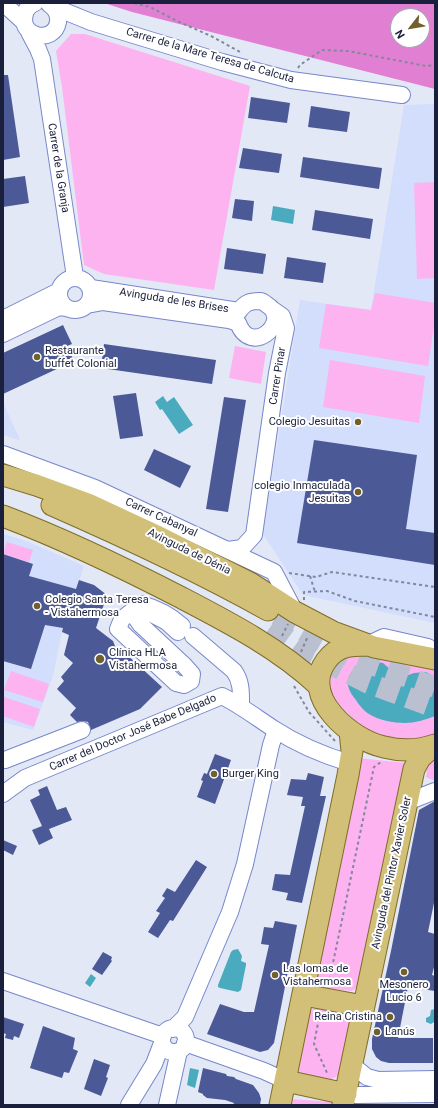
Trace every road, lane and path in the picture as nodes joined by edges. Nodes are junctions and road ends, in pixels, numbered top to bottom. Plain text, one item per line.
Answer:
1 (4, 3) edge
2 (35, 3) edge
3 (134, 3) edge
4 (51, 5) edge
5 (91, 22) junction
6 (27, 27) junction
7 (52, 32) junction
8 (245, 54) dead end
9 (42, 59) junction
10 (435, 65) edge
11 (291, 80) junction
12 (402, 95) dead end
13 (75, 277) junction
14 (91, 288) junction
15 (59, 291) junction
16 (87, 305) junction
17 (67, 308) junction
18 (272, 309) junction
19 (3, 319) edge
20 (3, 334) edge
21 (3, 454) edge
22 (3, 475) edge
23 (3, 487) edge
24 (3, 503) edge
25 (3, 516) edge
26 (228, 550) junction
27 (274, 572) junction
28 (310, 576) junction
29 (435, 587) edge
30 (315, 592) junction
31 (435, 617) edge
32 (285, 620) junction
33 (186, 633) junction
34 (367, 645) junction
35 (435, 656) edge
36 (435, 659) edge
37 (319, 686) junction
38 (222, 696) junction
39 (241, 707) junction
40 (82, 730) junction
41 (276, 730) junction
42 (52, 731) dead end
43 (350, 731) junction
44 (434, 746) edge
45 (97, 748) junction
46 (5, 760) dead end
47 (381, 762) dead end
48 (349, 763) junction
49 (435, 791) edge
50 (3, 794) edge
51 (407, 802) junction
52 (3, 981) edge
53 (312, 997) junction
54 (363, 1006) junction
55 (172, 1042) junction
56 (352, 1065) junction
57 (435, 1079) edge
58 (143, 1081) junction
59 (286, 1081) junction
60 (324, 1089) junction
61 (435, 1094) edge
62 (168, 1099) edge
63 (345, 1099) edge
64 (129, 1105) edge
65 (280, 1105) edge

1 - 6 street
2 - 6 street
3 - 8 path
4 - 5 street, Carrer de la Mare Teresa de Calcuta
4 - 7 street
5 - 7 street, Carrer de la Mare Teresa de Calcuta
5 - 11 street, Carrer de la Mare Teresa de Calcuta
6 - 7 street
6 - 9 street, Carrer de la Granja
7 - 9 street, Carrer de la Granja
9 - 13 street, Carrer de la Granja
10 - 11 path
11 - 12 street, Carrer de la Mare Teresa de Calcuta
13 - 14 street
13 - 15 street
14 - 16 street
14 - 18 street, Avinguda de les Brises
15 - 17 street
15 - 19 street
16 - 17 street
16 - 18 street, Avinguda de les Brises
17 - 20 street
18 - 26 street, Carrer Pinar
21 - 26 street, Carrer Cabanyal
22 - 32 main road, Avinguda de Dénia
23 - 32 main road, Avinguda de Dénia
24 - 32 main road, Avinguda de Dénia
25 - 37 main road
26 - 27 street, Carrer Cabanyal
27 - 28 path
27 - 32 street
28 - 29 path
28 - 30 path
30 - 31 path
30 - 32 path
32 - 32 path
32 - 34 main road, Avinguda de Dénia
33 - 33 street
33 - 38 street
33 - 39 street
34 - 35 street
34 - 36 main road, Avinguda de Dénia
34 - 37 main road, Avinguda de Dénia
37 - 43 main road
38 - 39 street, Carrer del Doctor José Babe Delgado
38 - 45 street, Carrer del Doctor José Babe Delgado
39 - 41 street, Carrer del Doctor José Babe Delgado
40 - 42 street
40 - 45 street
40 - 46 street
41 - 48 street, Carrer del Doctor José Babe Delgado
41 - 55 street
43 - 44 main road
43 - 48 main road
44 - 51 main road, Avinguda del Pintor Xavier Soler
45 - 50 street, Carrer del Doctor José Babe Delgado
47 - 53 path
48 - 53 main road
49 - 51 street
51 - 54 main road, Avinguda del Pintor Xavier Soler
52 - 55 street
53 - 54 main road
53 - 59 main road
53 - 60 path
54 - 56 main road, Avinguda del Pintor Xavier Soler
55 - 58 street
55 - 59 street
55 - 62 street
56 - 57 street
56 - 63 main road, Avinguda del Pintor Xavier Soler
58 - 62 street
58 - 64 street
59 - 60 main road
59 - 65 main road
60 - 63 main road
61 - 63 street

